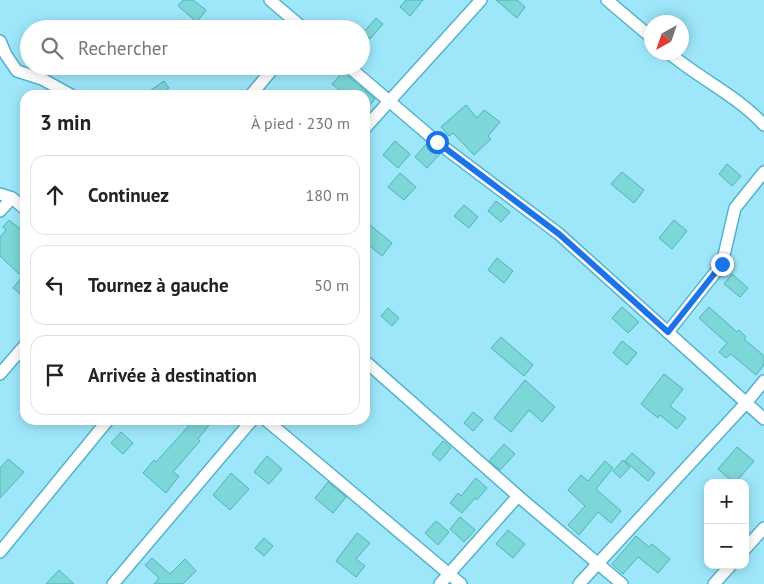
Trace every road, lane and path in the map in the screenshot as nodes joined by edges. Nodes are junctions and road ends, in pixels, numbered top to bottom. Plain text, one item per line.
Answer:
1 (270, 0) edge
2 (481, 0) edge
3 (607, 0) edge
4 (293, 20) edge
5 (644, 31) edge
6 (0, 41) edge
7 (677, 60) edge
8 (20, 72) edge
9 (31, 75) edge
10 (268, 75) edge
11 (358, 75) edge
12 (62, 90) edge
13 (255, 90) edge
14 (390, 102) junction
15 (370, 123) edge
16 (764, 125) edge
17 (764, 172) edge
18 (0, 194) edge
19 (12, 198) junction
20 (20, 205) edge
21 (0, 211) edge
22 (668, 332) junction
23 (20, 351) edge
24 (370, 365) edge
25 (0, 374) edge
26 (764, 381) edge
27 (746, 403) junction
28 (764, 419) edge
29 (104, 425) edge
30 (248, 425) edge
31 (272, 425) edge
32 (518, 496) junction
33 (764, 528) edge
34 (749, 545) edge
35 (0, 552) edge
36 (597, 562) junction
37 (727, 569) edge
38 (449, 573) junction
39 (113, 584) edge
40 (440, 584) edge
41 (461, 584) edge
42 (579, 584) edge
43 (622, 584) edge
44 (714, 584) edge

1 - 4 street
2 - 14 street
3 - 5 street
6 - 8 street
7 - 16 street
9 - 12 street
10 - 13 street
11 - 14 street
14 - 15 street
14 - 22 street
17 - 22 street
18 - 19 street
19 - 20 street
19 - 21 street
22 - 27 street
23 - 25 street
24 - 32 street
26 - 27 street
27 - 28 street
27 - 36 street
29 - 35 street
30 - 39 street
31 - 38 street
32 - 36 street
32 - 38 street
33 - 34 street
36 - 42 street
36 - 43 street
37 - 44 street
38 - 40 street
38 - 41 street

